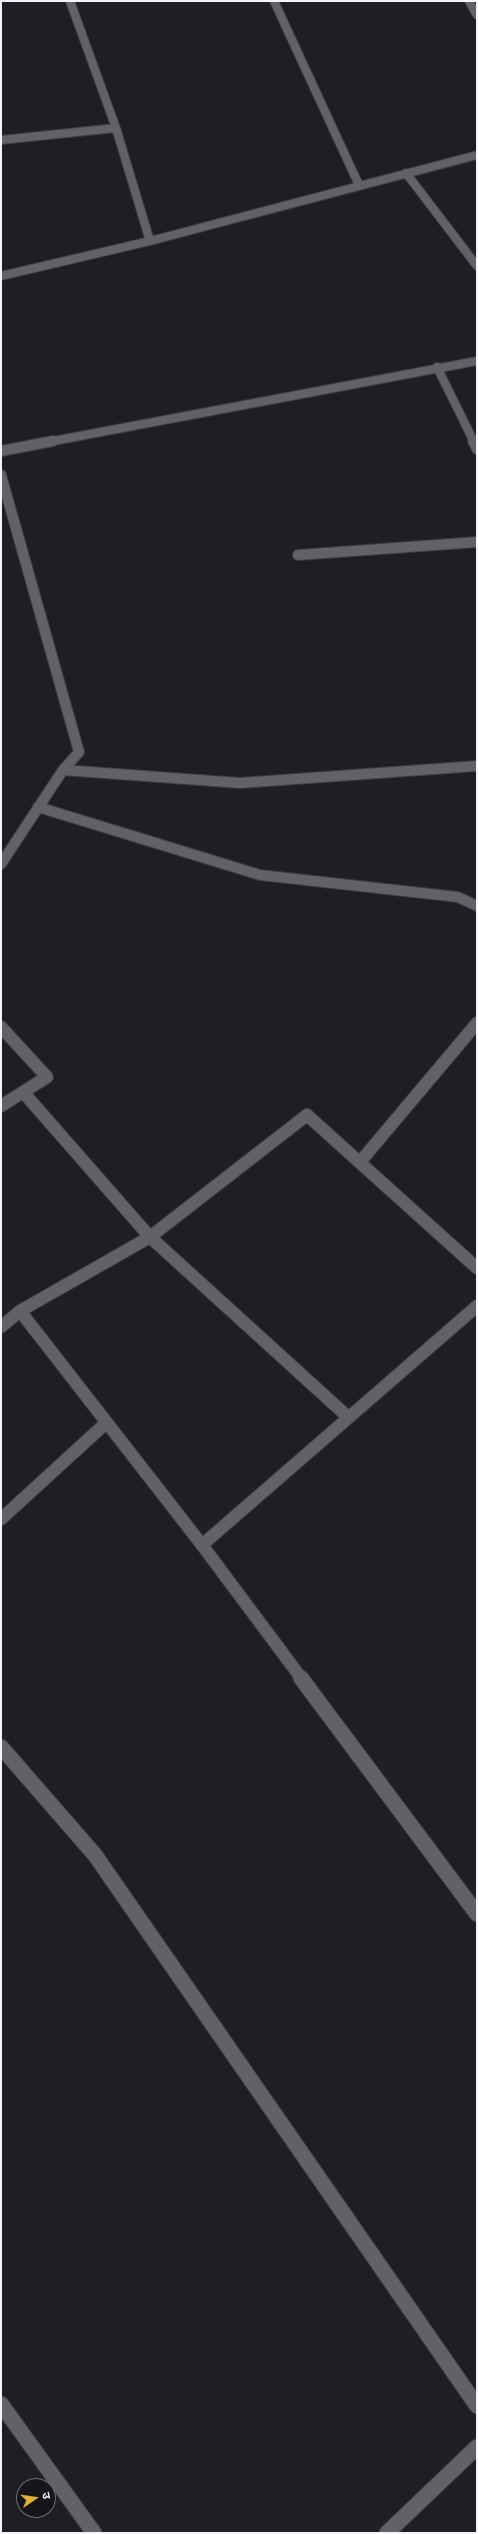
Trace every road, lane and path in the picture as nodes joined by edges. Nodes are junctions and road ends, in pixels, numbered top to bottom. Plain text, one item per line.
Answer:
1 (70, 1) edge
2 (274, 1) edge
3 (469, 1) edge
4 (477, 15) edge
5 (116, 128) junction
6 (1, 140) edge
7 (477, 155) edge
8 (406, 173) junction
9 (359, 186) junction
10 (150, 241) junction
11 (477, 266) edge
12 (1, 276) edge
13 (477, 361) edge
14 (436, 367) junction
15 (476, 446) edge
16 (1, 451) edge
17 (1, 475) edge
18 (477, 542) edge
19 (298, 555) dead end
20 (477, 766) edge
21 (63, 770) junction
22 (38, 807) junction
23 (1, 864) edge
24 (477, 906) edge
25 (477, 1023) edge
26 (1, 1027) edge
27 (23, 1092) junction
28 (1, 1106) edge
29 (360, 1162) junction
30 (150, 1237) junction
31 (477, 1268) edge
32 (477, 1306) edge
33 (20, 1311) junction
34 (1, 1327) edge
35 (348, 1417) junction
36 (106, 1423) junction
37 (1, 1519) edge
38 (202, 1545) junction
39 (1, 1747) edge
40 (476, 1906) edge
41 (1, 2404) edge
42 (477, 2406) edge
43 (477, 2447) edge
44 (94, 2533) edge
45 (387, 2533) edge

1 - 5 street
2 - 9 street
3 - 4 street
5 - 6 street
5 - 10 street
7 - 8 street
8 - 9 street
8 - 11 street
9 - 10 street
10 - 12 street
13 - 14 street
14 - 15 street
14 - 16 street
17 - 21 street
18 - 19 street
20 - 21 street
21 - 22 street
22 - 23 street
22 - 24 street
25 - 29 street
26 - 27 street
27 - 28 street
27 - 30 street
29 - 30 street
29 - 31 street
30 - 33 street
30 - 35 street
32 - 35 street
33 - 34 street
33 - 36 street
35 - 38 street
36 - 37 street
36 - 38 street
38 - 40 street
39 - 42 street
41 - 44 street
43 - 45 street

